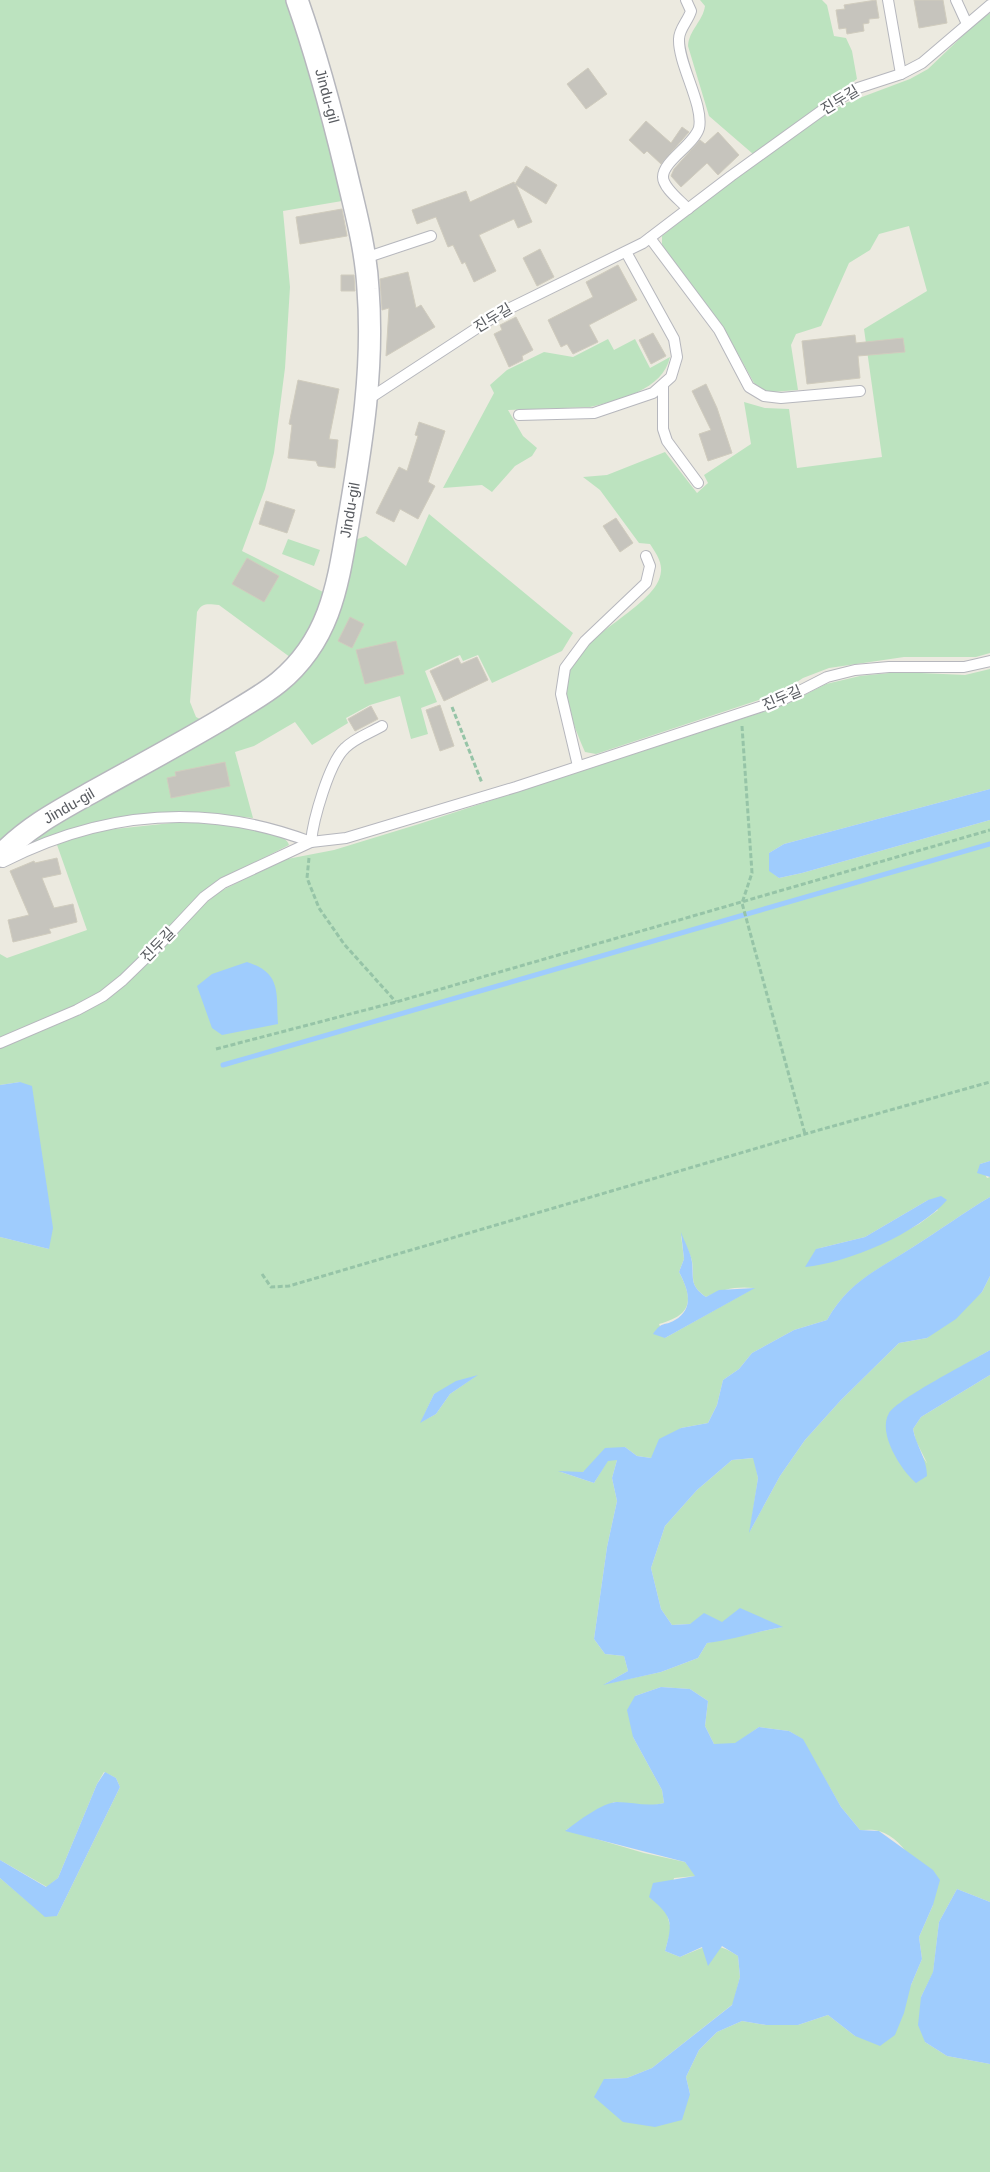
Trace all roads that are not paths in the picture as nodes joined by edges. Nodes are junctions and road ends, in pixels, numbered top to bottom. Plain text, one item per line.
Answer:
1 (297, 0) edge
2 (686, 0) edge
3 (888, 0) edge
4 (956, 0) edge
5 (990, 5) edge
6 (967, 24) junction
7 (901, 74) junction
8 (688, 209) junction
9 (431, 236) dead end
10 (650, 238) junction
11 (626, 252) junction
12 (365, 258) junction
13 (663, 386) junction
14 (860, 392) dead end
15 (367, 400) junction
16 (519, 415) dead end
17 (698, 483) dead end
18 (646, 556) dead end
19 (990, 662) edge
20 (382, 726) dead end
21 (578, 766) junction
22 (311, 842) junction
23 (0, 856) edge
24 (0, 864) edge
25 (0, 1042) edge

1 - 12 street, Jindu-gil
2 - 8 lane
3 - 7 lane
4 - 6 lane
5 - 6 lane, 진두길
6 - 7 lane, 진두길
7 - 8 lane, 진두길
8 - 10 lane, 진두길
9 - 12 lane
10 - 11 lane, 진두길
10 - 14 lane
11 - 13 lane
11 - 15 lane, 진두길
12 - 15 street, Jindu-gil
13 - 16 lane
13 - 17 lane
15 - 23 street, Jindu-gil
18 - 21 lane
19 - 21 lane, 진두길
20 - 22 lane
21 - 22 lane, 진두길
22 - 24 lane, 진두길
22 - 25 lane, 진두길

